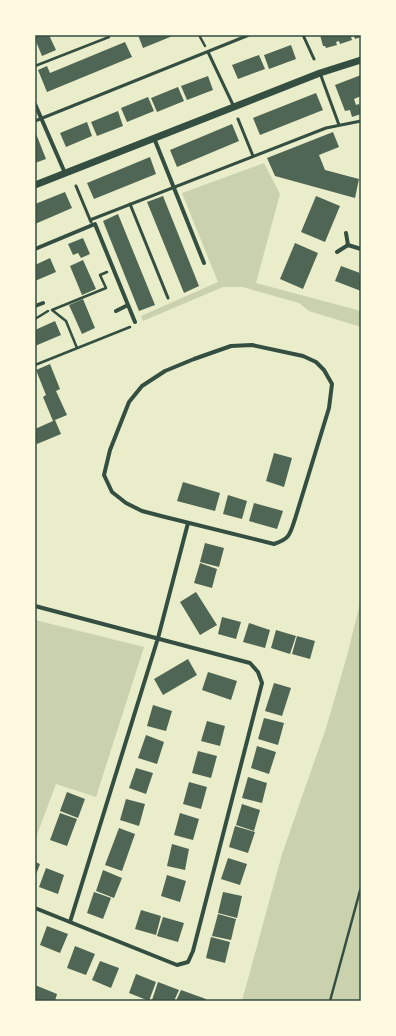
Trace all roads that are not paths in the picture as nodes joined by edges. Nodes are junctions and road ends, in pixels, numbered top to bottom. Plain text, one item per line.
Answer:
1 (249, 35) edge
2 (303, 35) edge
3 (208, 52) junction
4 (314, 59) dead end
5 (361, 60) edge
6 (320, 73) junction
7 (35, 104) edge
8 (234, 107) junction
9 (41, 118) junction
10 (238, 119) dead end
11 (35, 121) edge
12 (361, 121) edge
13 (339, 126) junction
14 (154, 138) junction
15 (253, 156) junction
16 (65, 173) junction
17 (35, 185) edge
18 (76, 186) dead end
19 (174, 188) junction
20 (130, 204) junction
21 (90, 220) junction
22 (94, 225) junction
23 (346, 233) dead end
24 (348, 245) junction
25 (35, 249) edge
26 (361, 249) edge
27 (337, 252) dead end
28 (204, 263) dead end
29 (168, 298) dead end
30 (43, 303) dead end
31 (35, 306) edge
32 (128, 306) junction
33 (116, 311) dead end
34 (135, 322) road end
35 (188, 523) junction
36 (35, 606) edge
37 (158, 638) junction
38 (35, 908) edge
39 (70, 922) junction

1 - 3 lane
2 - 4 lane
3 - 8 lane
3 - 9 lane
5 - 6 street
6 - 8 street
6 - 13 lane
7 - 9 street
8 - 14 street
9 - 11 lane
9 - 16 street
10 - 15 lane
12 - 13 lane
13 - 15 lane
14 - 16 street
14 - 19 street
15 - 19 lane
16 - 17 street
18 - 21 lane
19 - 20 lane
19 - 28 street
20 - 21 lane
20 - 29 lane
21 - 22 lane
22 - 25 street
22 - 32 street
23 - 24 street
24 - 26 street
24 - 27 street
30 - 31 street
32 - 33 street
32 - 34 street
35 - 35 street
35 - 37 street
36 - 37 street
37 - 39 street
37 - 39 street
38 - 39 street

